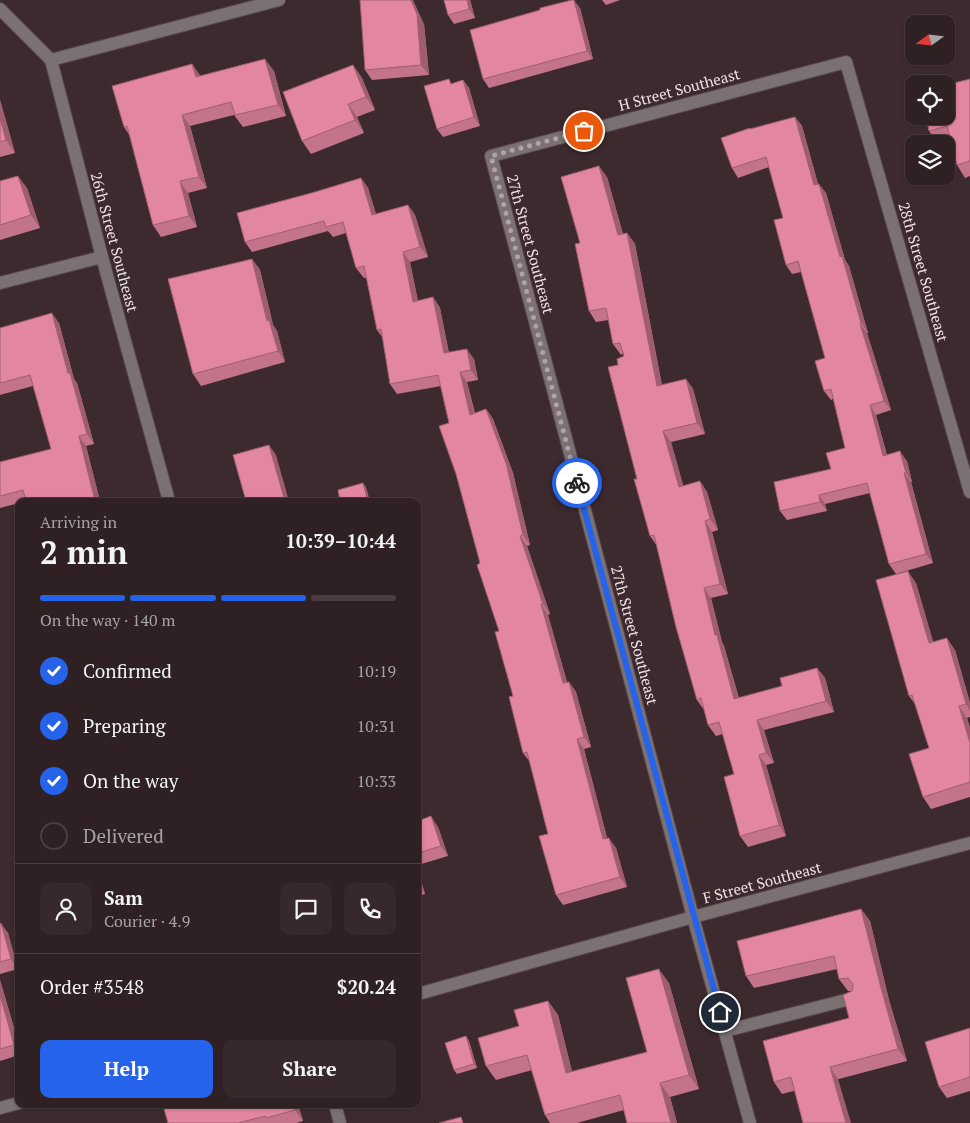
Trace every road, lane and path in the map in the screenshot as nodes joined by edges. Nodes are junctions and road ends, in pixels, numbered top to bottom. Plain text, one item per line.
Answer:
1 (279, 0) edge
2 (0, 9) edge
3 (51, 60) junction
4 (846, 62) joint
5 (491, 156) joint
6 (102, 257) junction
7 (0, 283) edge
8 (967, 469) edge
9 (970, 492) edge
10 (168, 498) edge
11 (970, 843) edge
12 (693, 917) junction
13 (421, 993) edge
14 (854, 998) edge
15 (725, 1031) junction
16 (15, 1104) edge
17 (0, 1108) edge
18 (336, 1108) edge
19 (340, 1123) edge
20 (750, 1123) edge

1 - 3 street
2 - 3 street
3 - 6 street, 26th Street Southeast
4 - 5 street, H Street Southeast
4 - 8 street, 28th Street Southeast
5 - 12 street, 27th Street Southeast
6 - 7 street
6 - 10 street, 26th Street Southeast
8 - 9 street, 28th Street Southeast
11 - 12 street, F Street Southeast
12 - 13 street, F Street Southeast
12 - 15 street, 27th Street Southeast
14 - 15 street
15 - 20 street, 27th Street Southeast
16 - 17 street
18 - 19 street

